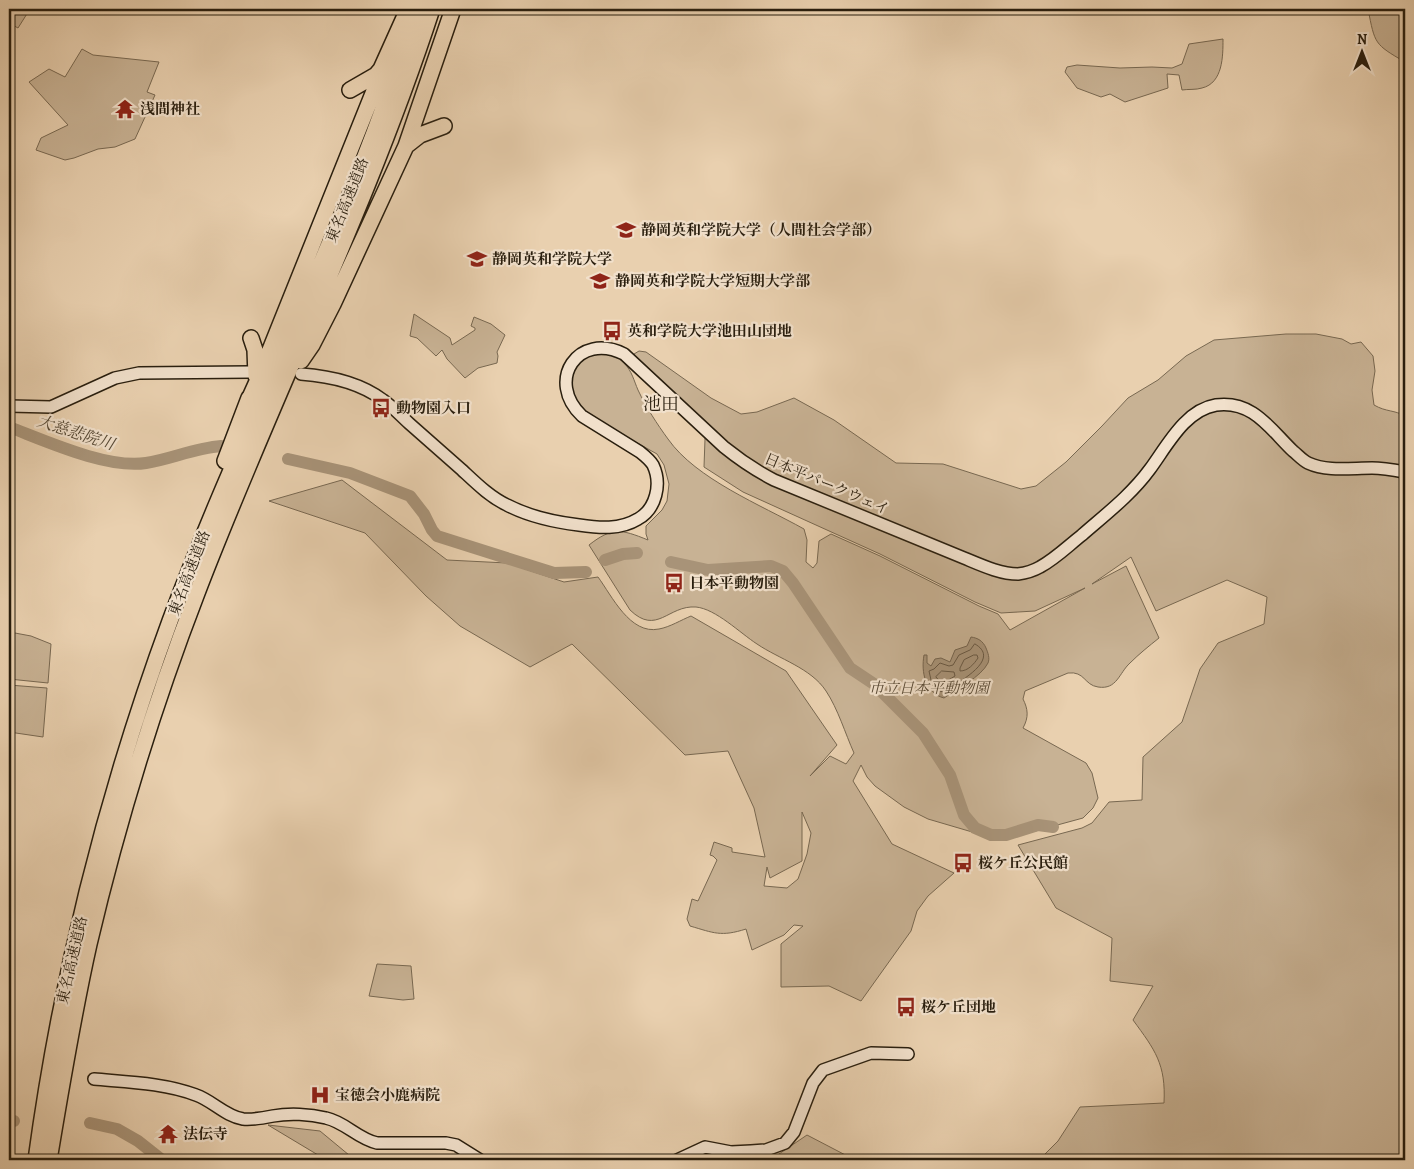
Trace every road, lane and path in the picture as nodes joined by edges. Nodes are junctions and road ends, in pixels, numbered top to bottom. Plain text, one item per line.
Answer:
1 (408, 9) edge
2 (418, 9) edge
3 (432, 9) edge
4 (453, 9) edge
5 (390, 51) junction
6 (350, 90) dead end
7 (444, 126) dead end
8 (406, 146) junction
9 (251, 338) dead end
10 (250, 372) dead end
11 (300, 374) dead end
12 (280, 394) junction
13 (9, 406) edge
14 (246, 406) junction
15 (1405, 472) edge
16 (171, 618) junction
17 (908, 1054) dead end
18 (94, 1079) dead end
19 (36, 1160) edge
20 (48, 1160) edge
21 (480, 1160) edge
22 (677, 1160) edge

1 - 5 highway
2 - 16 highway, 東名高速道路
3 - 12 highway, 東名高速道路
4 - 8 highway
5 - 6 highway
5 - 14 highway
7 - 8 highway
8 - 12 highway
9 - 14 highway
10 - 13 street
11 - 15 street, 日本平パークウェイ
12 - 20 highway, 東名高速道路
14 - 16 highway
16 - 19 highway, 東名高速道路
17 - 22 street
18 - 21 street

